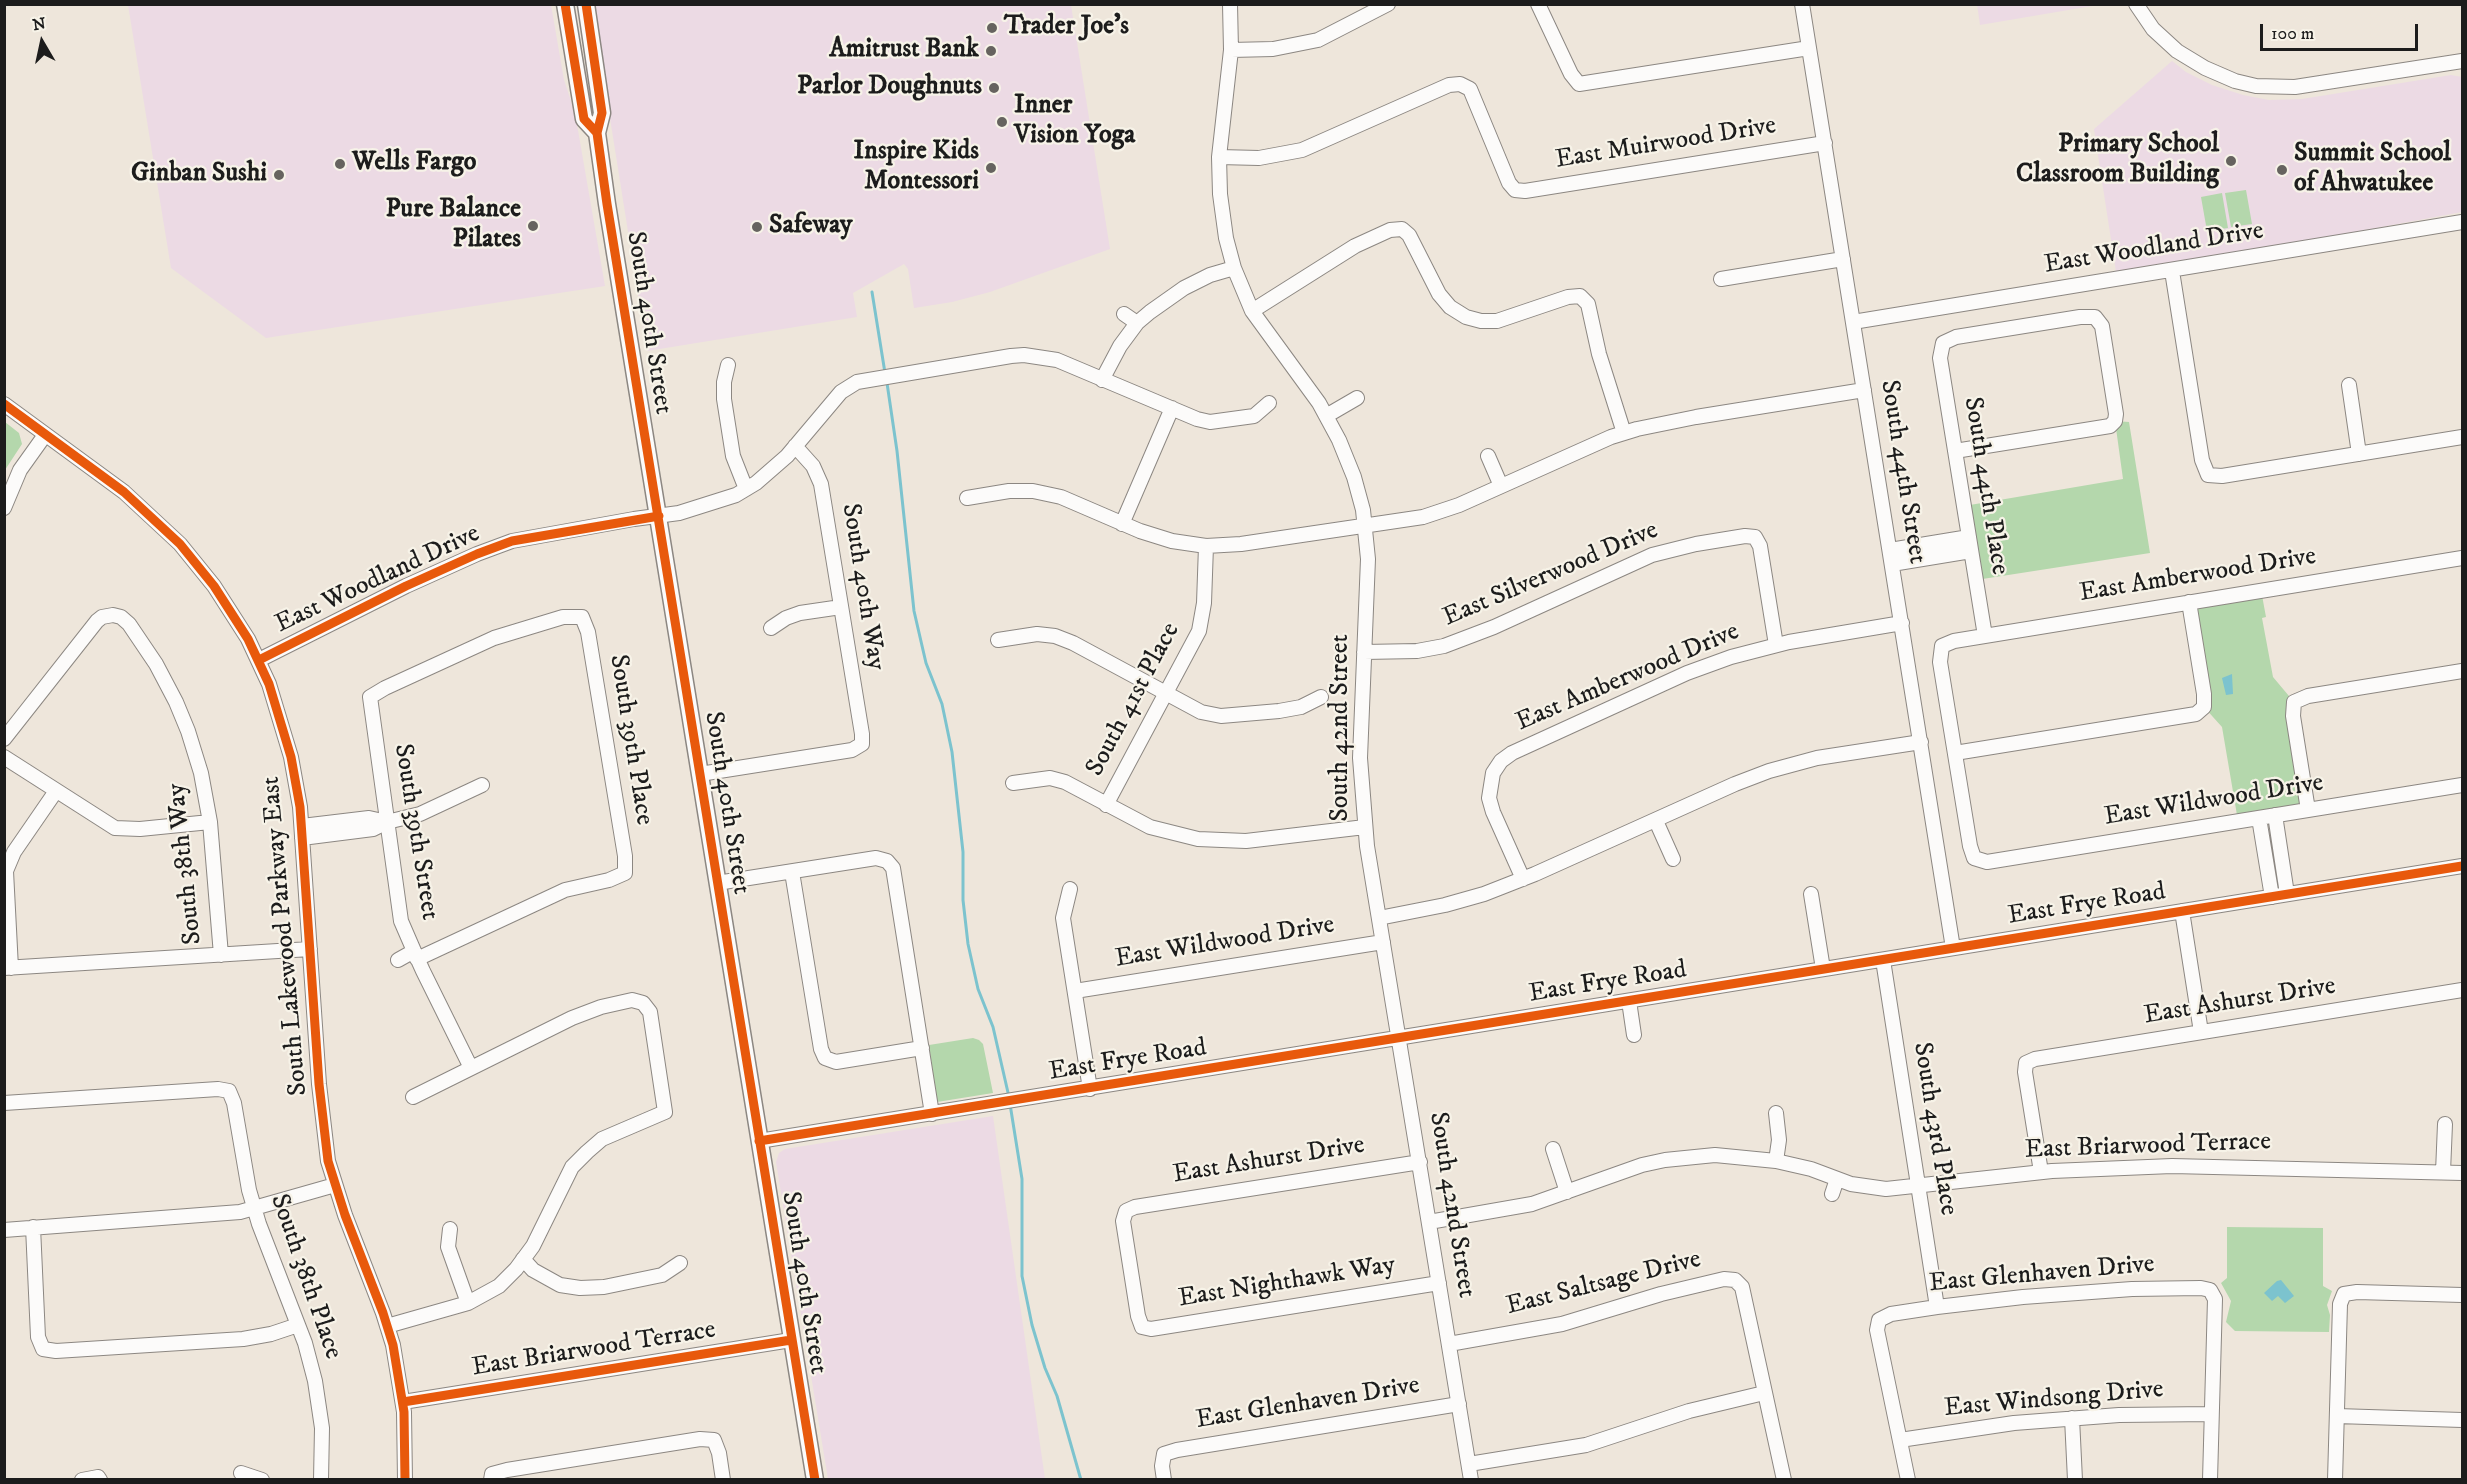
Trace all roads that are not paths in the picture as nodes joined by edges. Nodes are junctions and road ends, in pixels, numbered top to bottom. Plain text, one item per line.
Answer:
1 (565, 4) edge
2 (586, 4) edge
3 (1230, 4) edge
4 (1388, 4) edge
5 (1538, 4) edge
6 (1802, 4) edge
7 (2136, 4) edge
8 (1809, 48) junction
9 (1231, 50) junction
10 (2463, 61) edge
11 (597, 133) junction
12 (1825, 143) junction
13 (1220, 157) junction
14 (2463, 222) edge
15 (1843, 259) junction
16 (1234, 268) junction
17 (2172, 271) junction
18 (1721, 279) dead end
19 (1252, 310) junction
20 (1124, 314) dead end
21 (1853, 322) junction
22 (1137, 323) junction
23 (728, 365) dead end
24 (1102, 380) junction
25 (2349, 385) dead end
26 (1864, 390) junction
27 (1357, 398) dead end
28 (1269, 403) dead end
29 (4, 404) edge
30 (1172, 408) junction
31 (1326, 416) junction
32 (1624, 433) junction
33 (45, 435) junction
34 (2463, 437) edge
35 (795, 446) junction
36 (1955, 451) junction
37 (2359, 454) junction
38 (1488, 456) dead end
39 (1500, 486) junction
40 (746, 489) junction
41 (967, 498) dead end
42 (4, 508) edge
43 (659, 516) junction
44 (1122, 524) junction
45 (1365, 527) junction
46 (1969, 537) junction
47 (1931, 543) junction
48 (1206, 546) junction
49 (1890, 550) junction
50 (1971, 551) junction
51 (1934, 557) junction
52 (2463, 558) edge
53 (1892, 564) junction
54 (2189, 602) junction
55 (841, 607) junction
56 (582, 617) joint
57 (1902, 623) junction
58 (771, 628) dead end
59 (1985, 636) junction
60 (998, 640) dead end
61 (1776, 645) junction
62 (1364, 651) junction
63 (258, 660) junction
64 (2463, 671) edge
65 (1166, 695) junction
66 (1321, 697) dead end
67 (4, 739) edge
68 (1921, 742) junction
69 (1955, 753) junction
70 (4, 757) edge
71 (700, 774) junction
72 (1013, 783) dead end
73 (482, 784) dead end
74 (2463, 785) edge
75 (56, 791) junction
76 (1106, 805) junction
77 (2308, 810) junction
78 (2275, 815) junction
79 (2259, 818) junction
80 (1656, 821) junction
81 (210, 822) junction
82 (387, 822) junction
83 (1365, 827) junction
84 (302, 832) junction
85 (2281, 855) junction
86 (2266, 857) junction
87 (1673, 859) dead end
88 (2463, 866) edge
89 (792, 872) junction
90 (1523, 879) junction
91 (717, 883) junction
92 (1070, 889) dead end
93 (1811, 894) dead end
94 (2287, 894) junction
95 (2272, 897) junction
96 (2182, 912) junction
97 (1379, 918) junction
98 (1383, 942) junction
99 (1953, 948) junction
100 (310, 949) junction
101 (220, 954) junction
102 (416, 955) junction
103 (398, 960) dead end
104 (1882, 960) junction
105 (8, 968) edge
106 (1824, 969) junction
107 (2463, 990) edge
108 (1075, 991) junction
109 (1629, 1001) junction
110 (2201, 1032) junction
111 (1634, 1035) dead end
112 (1399, 1038) junction
113 (922, 1048) junction
114 (471, 1068) junction
115 (1090, 1089) junction
116 (413, 1097) dead end
117 (4, 1103) edge
118 (1776, 1113) dead end
119 (932, 1114) junction
120 (2445, 1124) dead end
121 (759, 1141) junction
122 (1553, 1149) dead end
123 (1776, 1161) junction
124 (1420, 1162) junction
125 (2041, 1172) junction
126 (2443, 1172) junction
127 (2463, 1173) edge
128 (1837, 1179) junction
129 (335, 1185) junction
130 (1920, 1185) junction
131 (1567, 1192) junction
132 (1832, 1194) dead end
133 (255, 1208) junction
134 (1429, 1222) junction
135 (33, 1227) junction
136 (450, 1229) dead end
137 (4, 1230) edge
138 (523, 1258) junction
139 (680, 1263) dead end
140 (1439, 1283) junction
141 (2463, 1295) edge
142 (468, 1303) junction
143 (1937, 1307) junction
144 (298, 1324) junction
145 (387, 1326) junction
146 (1142, 1327) joint
147 (791, 1340) junction
148 (1449, 1344) junction
149 (1764, 1394) junction
150 (403, 1402) junction
151 (1459, 1404) junction
152 (2211, 1414) junction
153 (2337, 1416) junction
154 (2072, 1418) junction
155 (2463, 1420) edge
156 (1900, 1440) junction
157 (1469, 1464) junction
158 (242, 1473) dead end
159 (491, 1477) edge
160 (99, 1478) edge
161 (82, 1479) edge
162 (262, 1479) edge
163 (321, 1479) edge
164 (405, 1479) edge
165 (723, 1479) edge
166 (814, 1479) edge
167 (1164, 1479) edge
168 (1471, 1479) edge
169 (1784, 1479) edge
170 (1908, 1479) edge
171 (2075, 1479) edge
172 (2210, 1479) edge
173 (2335, 1479) edge

1 - 11 main road, South 40th Street
2 - 11 main road, South 40th Street
3 - 9 street, South 42nd Street
4 - 9 street
5 - 8 street
6 - 8 street, South 44th Street
7 - 10 street
8 - 12 street, South 44th Street
9 - 13 street, South 42nd Street
11 - 43 main road, South 40th Street
12 - 13 street, East Muirwood Drive
12 - 15 street, South 44th Street
13 - 16 street, South 42nd Street
14 - 17 street, East Woodland Drive
15 - 18 street
15 - 21 street, South 44th Street
16 - 19 street, South 42nd Street
16 - 22 street
17 - 21 street, East Woodland Drive
17 - 37 street
19 - 31 street, South 42nd Street
19 - 32 street
20 - 22 street
21 - 26 street, South 44th Street
22 - 24 street
23 - 40 street
24 - 30 street, East Woodland Drive
24 - 35 street, East Woodland Drive
25 - 37 street
26 - 32 street
26 - 49 street, South 44th Street
27 - 31 street
28 - 30 street, East Woodland Drive
29 - 33 street, South Lakewood Parkway East
30 - 44 street
31 - 45 street, South 42nd Street
32 - 39 street
33 - 42 street
33 - 63 street, South Lakewood Parkway East
34 - 37 street
35 - 40 street, East Woodland Drive
35 - 55 street, South 40th Way
36 - 36 street, South 44th Place
36 - 46 street, South 44th Place
38 - 39 street
39 - 45 street
40 - 43 street, East Woodland Drive
41 - 44 street
43 - 63 street, East Woodland Drive
43 - 71 main road, South 40th Street
44 - 48 street
45 - 48 street
45 - 62 street, South 42nd Street
46 - 47 street
46 - 50 street, South 44th Place
47 - 49 street
47 - 51 street
48 - 65 street, South 41st Place
49 - 53 street, South 44th Street
50 - 51 street
50 - 59 street, South 44th Place
51 - 53 street
52 - 54 street, East Amberwood Drive
53 - 57 street, South 44th Street
54 - 59 street, East Amberwood Drive
54 - 69 street
55 - 58 street
55 - 71 street, South 40th Way
56 - 82 street, South 39th Street
56 - 102 street, South 39th Place
57 - 61 street, East Amberwood Drive
57 - 68 street, South 44th Street
59 - 69 street, East Amberwood Drive
60 - 65 street
61 - 62 street, East Silverwood Drive
61 - 90 street, East Amberwood Drive
62 - 83 street, South 42nd Street
63 - 84 street, South Lakewood Parkway East
64 - 77 street
65 - 66 street
65 - 76 street, South 41st Place
67 - 81 street, South 38th Way
68 - 80 street
68 - 99 street, South 44th Street
69 - 79 street, East Wildwood Drive
70 - 75 street
71 - 91 main road, South 40th Street
72 - 76 street
73 - 82 street
74 - 77 street, East Wildwood Drive
75 - 81 street
75 - 105 street
76 - 83 street
77 - 78 street, East Wildwood Drive
78 - 79 street, East Wildwood Drive
78 - 85 street
79 - 86 street
80 - 87 street
80 - 90 street
81 - 101 street, South 38th Way
82 - 84 street
82 - 102 street, South 39th Street
83 - 97 street, South 42nd Street
84 - 100 street, South Lakewood Parkway East
85 - 86 street
85 - 94 street
86 - 95 street
88 - 94 street, East Frye Road
89 - 91 street
89 - 113 street
89 - 113 street
90 - 97 street
91 - 121 main road, South 40th Street
92 - 108 street
93 - 106 street
94 - 95 street, East Frye Road
95 - 96 street, East Frye Road
96 - 99 street, East Frye Road
96 - 110 street
97 - 98 street, South 42nd Street
98 - 108 street, East Wildwood Drive
98 - 112 street, South 42nd Street
99 - 104 street, East Frye Road
100 - 101 street
100 - 129 street, South Lakewood Parkway East
101 - 105 street
102 - 103 street
102 - 114 street, South 39th Street
104 - 106 street, East Frye Road
104 - 130 street, South 43rd Place
106 - 109 street, East Frye Road
107 - 110 street, East Ashurst Drive
108 - 115 street
109 - 111 street, East Frye Road
109 - 112 street, East Frye Road
110 - 125 street, East Ashurst Drive
112 - 115 street, East Frye Road
112 - 124 street, South 42nd Street
113 - 119 street
114 - 116 street
114 - 138 street
115 - 119 street, East Frye Road
117 - 133 street, South 38th Place
118 - 123 street
119 - 121 street, East Frye Road
120 - 126 street
121 - 147 main road, South 40th Street
122 - 131 street
123 - 128 street, East Briarwood Terrace
123 - 131 street, East Briarwood Terrace
124 - 134 street, South 42nd Street
124 - 146 street, East Ashurst Drive
125 - 126 street, East Briarwood Terrace
125 - 130 street, East Briarwood Terrace
126 - 127 street, East Briarwood Terrace
128 - 130 street, East Briarwood Terrace
128 - 132 street
129 - 133 street
129 - 145 street, South Lakewood Parkway East
130 - 143 street, South 43rd Place
131 - 134 street, East Briarwood Terrace
133 - 135 street
133 - 144 street, South 38th Place
134 - 140 street, South 42nd Street
135 - 137 street
135 - 144 street
136 - 142 street
138 - 139 street
138 - 142 street
140 - 146 street, East Nighthawk Way
140 - 148 street, South 42nd Street
141 - 153 street
142 - 145 street
143 - 152 street, East Glenhaven Drive
143 - 156 street, East Glenhaven Drive
144 - 163 street, South 38th Place
145 - 150 street, South Lakewood Parkway East
147 - 150 street, East Briarwood Terrace
147 - 166 main road, South 40th Street
148 - 149 street, East Saltsage Drive
148 - 151 street, South 42nd Street
149 - 157 street
149 - 169 street
150 - 164 street, South Lakewood Parkway East
151 - 157 street, South 42nd Street
151 - 167 street, East Glenhaven Drive
152 - 154 street, East Windsong Drive
152 - 172 street
153 - 155 street
153 - 173 street
154 - 156 street, East Windsong Drive
154 - 171 street
156 - 170 street
157 - 168 street, South 42nd Street
158 - 162 street
159 - 165 street
160 - 161 street

